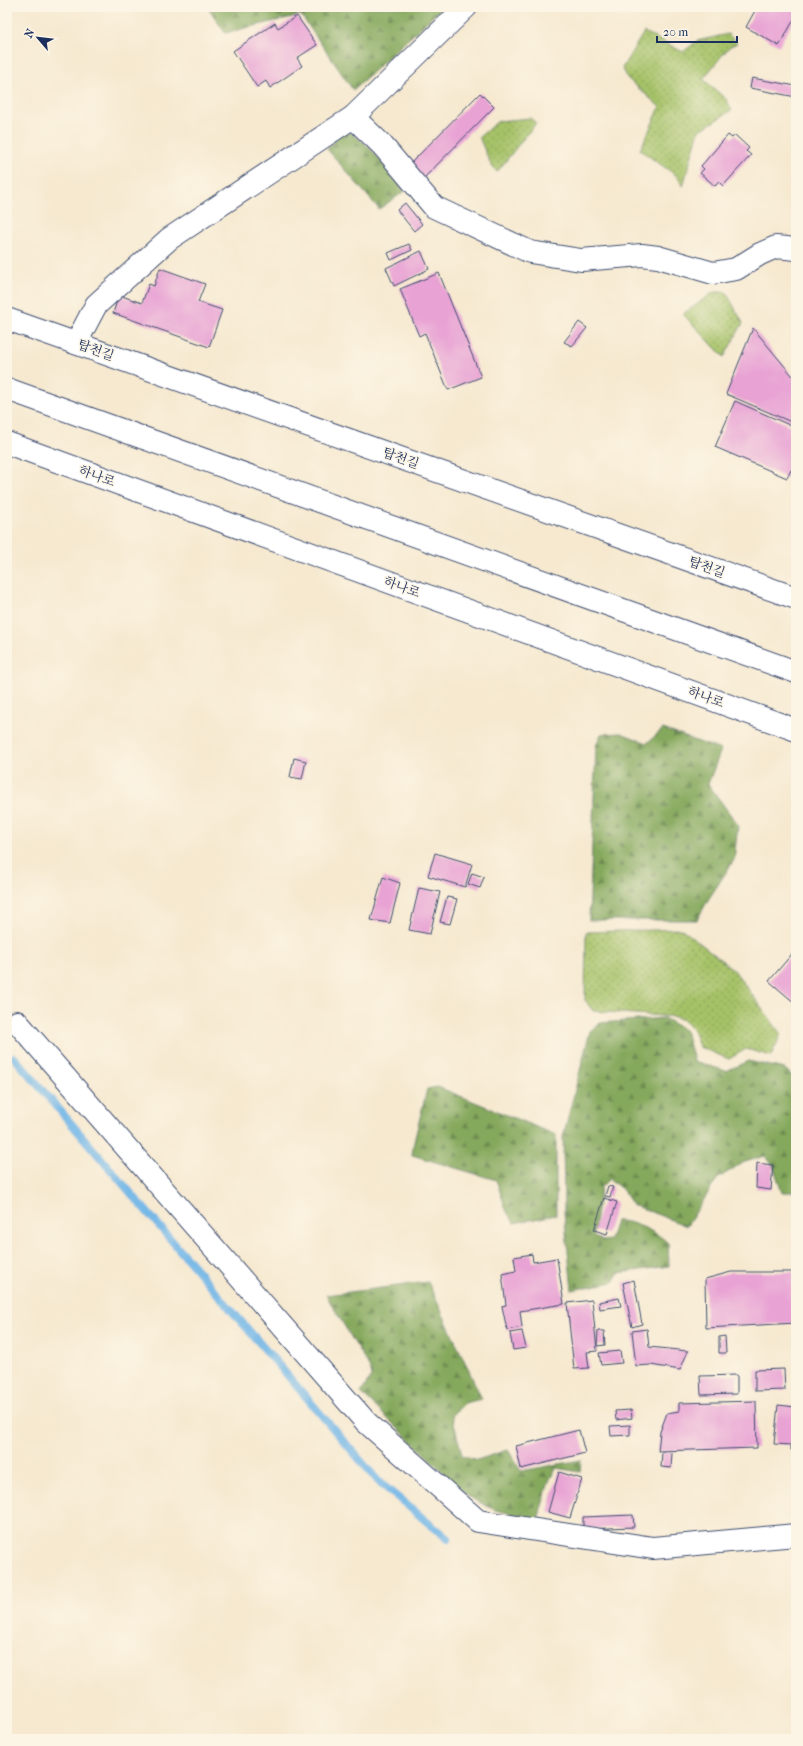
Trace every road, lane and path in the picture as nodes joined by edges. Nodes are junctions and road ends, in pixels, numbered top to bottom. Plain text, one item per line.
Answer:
1 (466, 7) edge
2 (353, 117) junction
3 (796, 249) edge
4 (7, 319) edge
5 (76, 343) junction
6 (7, 389) edge
7 (7, 443) edge
8 (796, 598) edge
9 (796, 672) edge
10 (796, 730) edge
11 (17, 1022) dead end
12 (796, 1535) edge

1 - 2 street
2 - 3 street
2 - 5 street
4 - 5 street, 탑천길
5 - 8 street, 탑천길
6 - 9 street
7 - 10 street, 하나로
11 - 12 street

